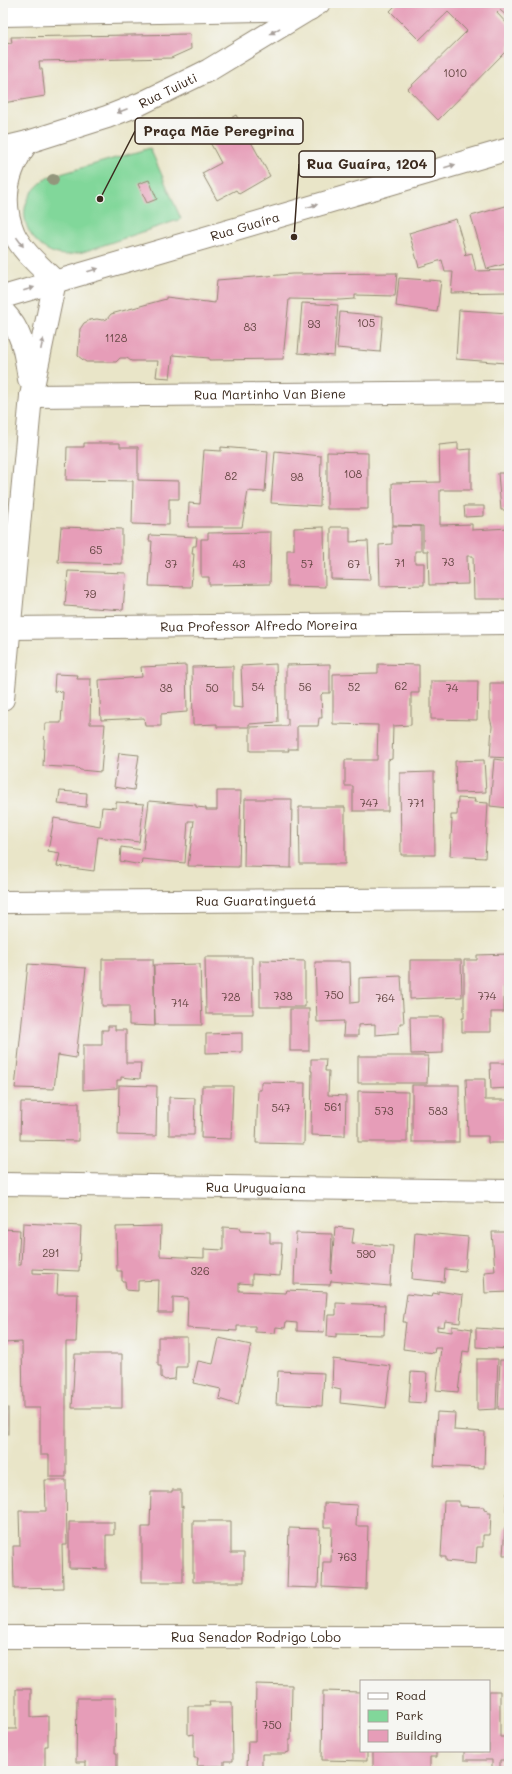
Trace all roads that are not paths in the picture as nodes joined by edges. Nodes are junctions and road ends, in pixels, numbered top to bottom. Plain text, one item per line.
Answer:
1 (315, 6) edge
2 (3, 15) edge
3 (28, 142) junction
4 (3, 148) edge
5 (509, 149) edge
6 (55, 280) junction
7 (3, 297) edge
8 (3, 311) edge
9 (509, 392) edge
10 (31, 396) junction
11 (509, 623) edge
12 (10, 628) junction
13 (3, 699) edge
14 (509, 899) edge
15 (3, 902) edge
16 (3, 1184) edge
17 (509, 1191) edge
18 (3, 1637) edge
19 (509, 1637) edge

1 - 2 street
1 -> 3 street, Rua Tuiuti
3 - 4 street, Rua Tuiuti
3 -> 6 street
6 -> 5 street, Rua Guaíra
7 -> 6 street, Rua Guaíra
10 -> 6 street
8 - 10 street
9 - 10 street, Rua Martinho Van Biene
10 - 12 street
11 - 12 street, Rua Professor Alfredo Moreira
12 - 13 street
14 - 15 street, Rua Guaratinguetá
16 - 17 street, Rua Uruguaiana
18 - 19 street, Rua Senador Rodrigo Lobo

